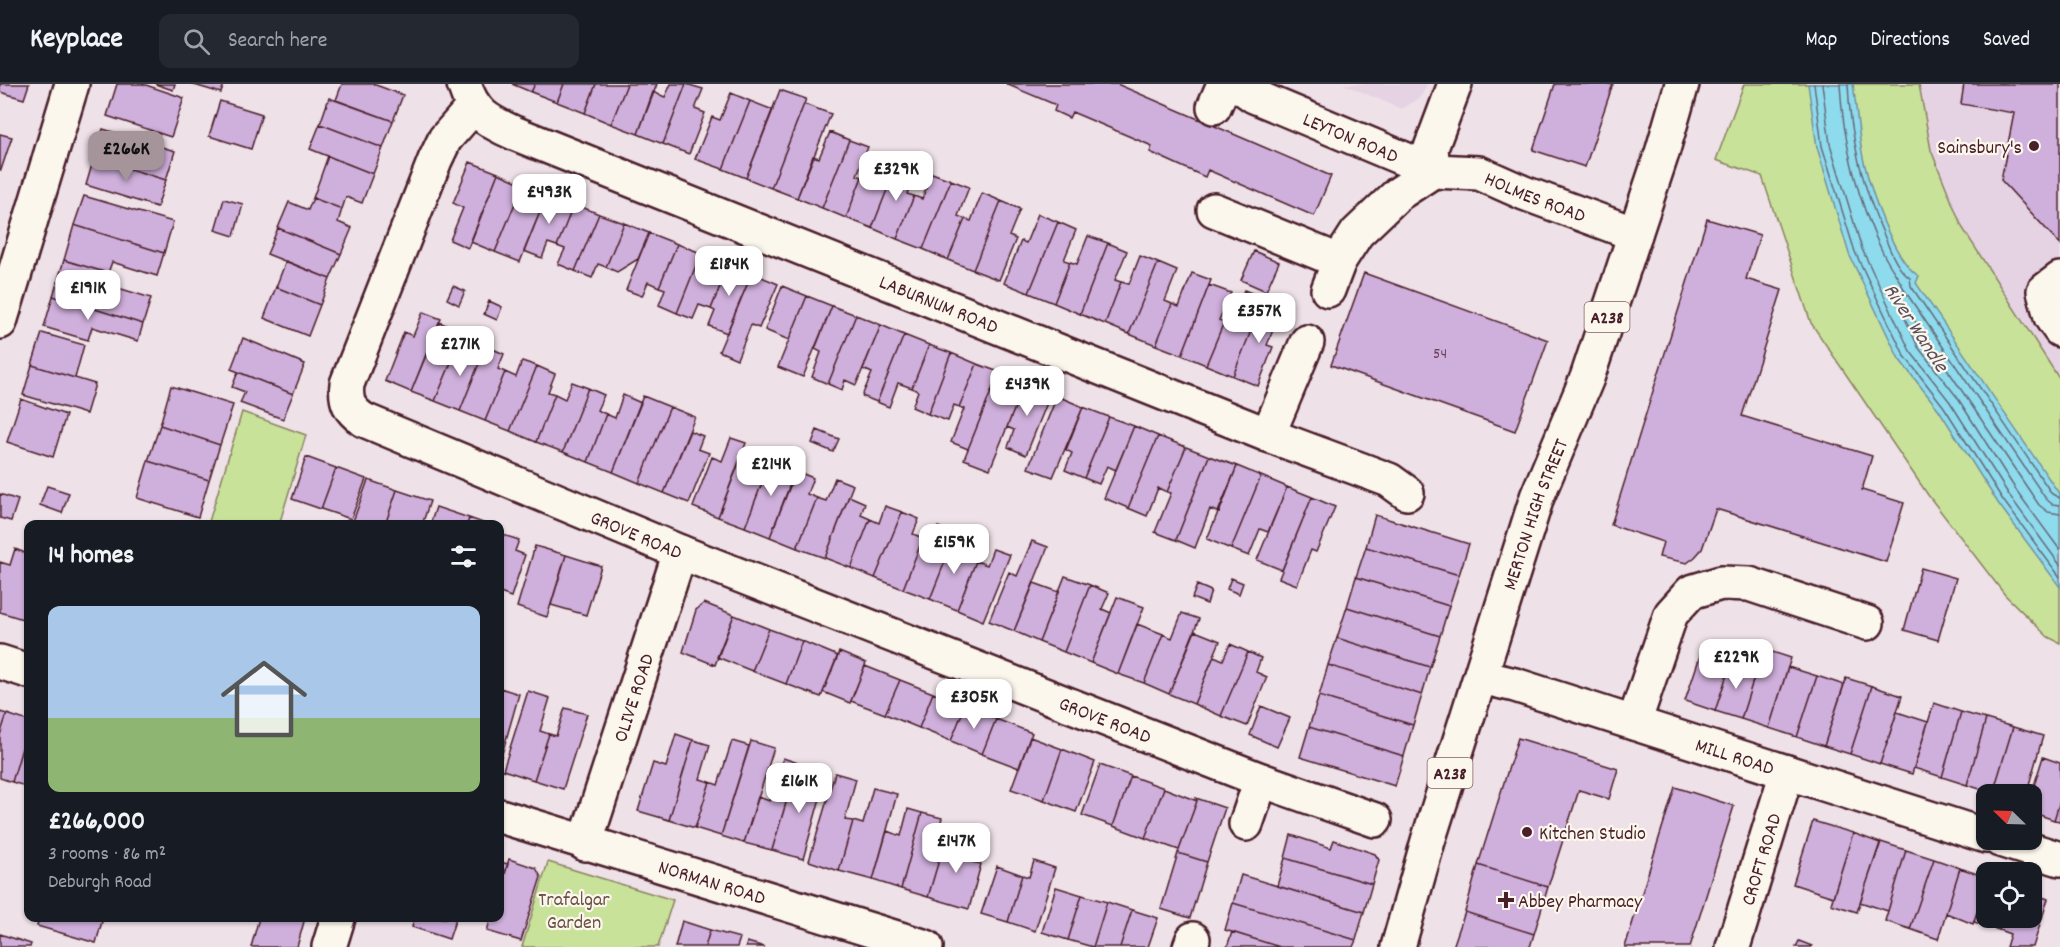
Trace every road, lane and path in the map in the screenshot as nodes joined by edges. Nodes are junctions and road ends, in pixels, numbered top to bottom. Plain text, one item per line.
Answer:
1 (72, 84) edge
2 (1455, 84) edge
3 (1682, 84) edge
4 (1230, 91) edge
5 (469, 95) edge
6 (1433, 171) junction
7 (1214, 210) dead end
8 (1635, 234) junction
9 (2060, 279) edge
10 (0, 322) edge
11 (2060, 330) edge
12 (1307, 342) dead end
13 (1268, 435) junction
14 (1407, 493) dead end
15 (680, 552) junction
16 (1867, 622) dead end
17 (0, 662) edge
18 (24, 670) edge
19 (1481, 677) junction
20 (1634, 723) junction
21 (1787, 772) junction
22 (1261, 780) junction
23 (504, 817) edge
24 (1375, 820) dead end
25 (1246, 824) dead end
26 (1976, 833) edge
27 (585, 844) junction
28 (2032, 850) edge
29 (2060, 859) edge
30 (337, 922) edge
31 (329, 947) edge
32 (926, 947) edge
33 (1398, 947) edge
34 (1733, 947) edge

1 - 10 street
2 - 6 street
3 - 8 street, MERTON HIGH STREET / A238
4 - 6 street, LEYTON ROAD
5 - 13 street, LABURNUM ROAD
5 - 15 street, GROVE ROAD
6 - 7 street
6 - 8 street, HOLMES ROAD
8 - 19 street, MERTON HIGH STREET / A238
9 - 11 street
12 - 13 street
13 - 14 street, LABURNUM ROAD
15 - 22 street, GROVE ROAD
15 - 27 street, OLIVE ROAD
16 - 20 street
17 - 18 street
19 - 20 street, MILL ROAD
19 - 33 street, MERTON HIGH STREET / A238
20 - 21 street, MILL ROAD
21 - 26 street, MILL ROAD
21 - 34 street, CROFT ROAD
22 - 24 street, GROVE ROAD
22 - 25 street
23 - 27 street, NORMAN ROAD
27 - 32 street, NORMAN ROAD
28 - 29 street
30 - 31 street

